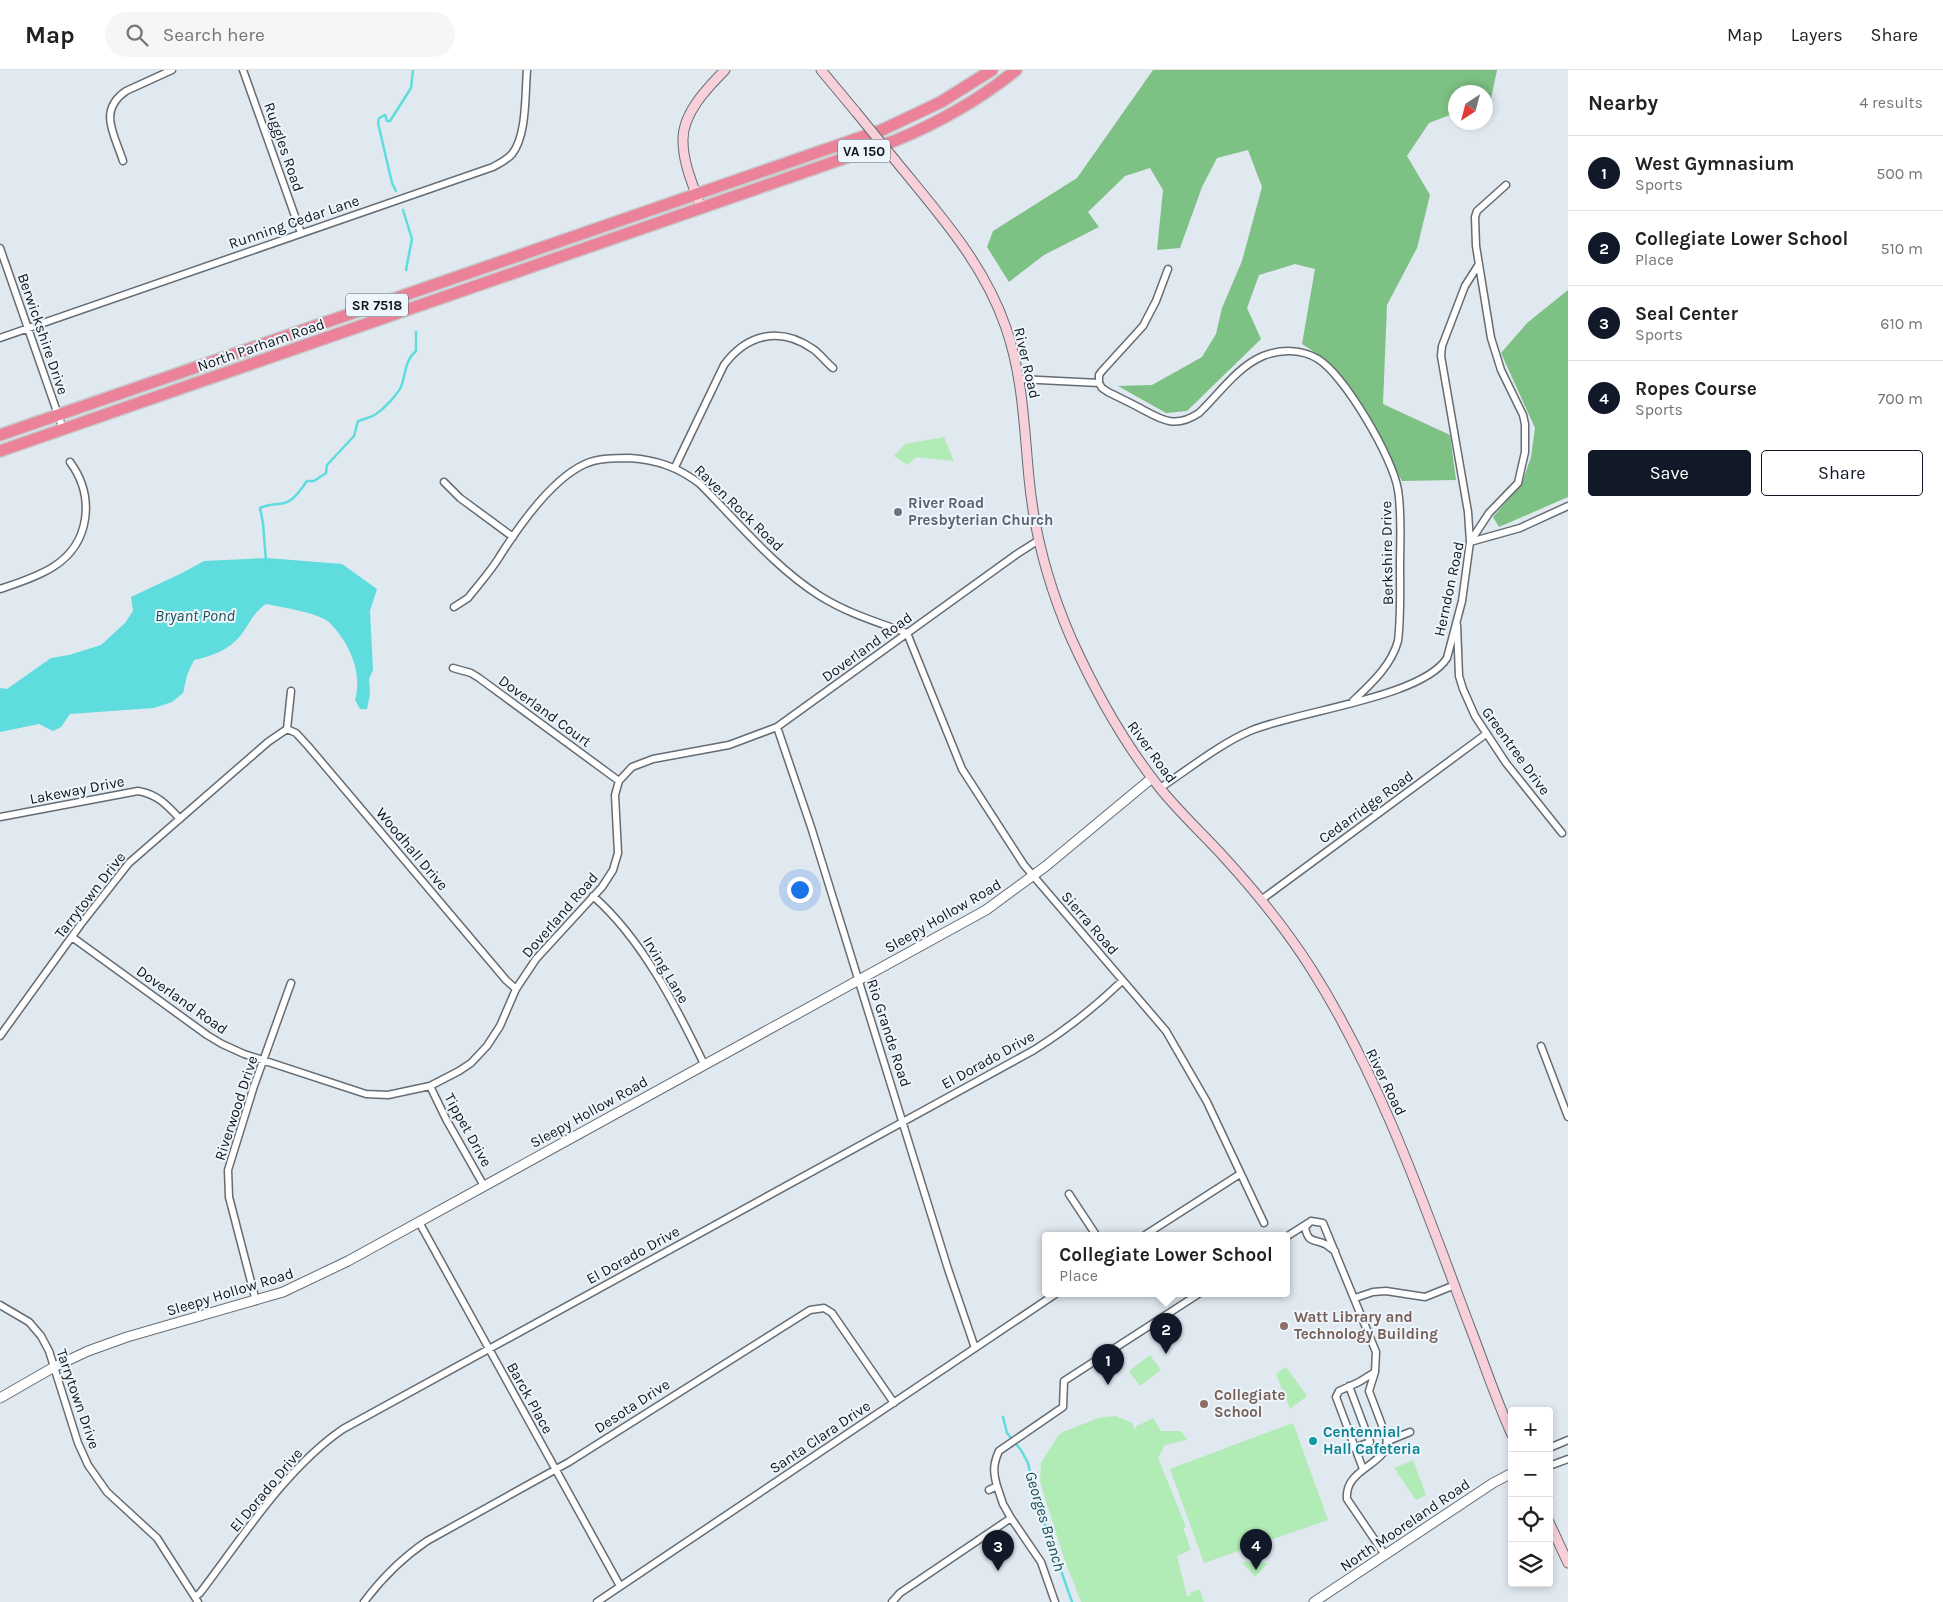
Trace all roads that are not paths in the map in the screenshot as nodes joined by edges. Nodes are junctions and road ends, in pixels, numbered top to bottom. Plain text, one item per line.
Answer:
1 (172, 70) edge
2 (243, 70) edge
3 (527, 70) edge
4 (725, 70) edge
5 (821, 70) edge
6 (992, 70) edge
7 (1016, 70) edge
8 (123, 161) dead end
9 (1506, 185) dead end
10 (696, 194) junction
11 (701, 208) junction
12 (301, 233) junction
13 (0, 248) edge
14 (1479, 264) junction
15 (1168, 269) dead end
16 (28, 328) junction
17 (0, 338) edge
18 (833, 368) dead end
19 (1019, 379) junction
20 (1099, 383) junction
21 (58, 416) junction
22 (63, 429) junction
23 (0, 435) edge
24 (0, 451) edge
25 (70, 462) dead end
26 (675, 467) junction
27 (444, 482) dead end
28 (1568, 506) edge
29 (513, 538) junction
30 (1039, 540) junction
31 (1470, 542) junction
32 (0, 590) edge
33 (454, 607) dead end
34 (1457, 619) junction
35 (907, 633) junction
36 (453, 668) dead end
37 (291, 691) dead end
38 (1351, 702) junction
39 (777, 727) junction
40 (287, 729) junction
41 (1486, 734) junction
42 (1152, 778) junction
43 (619, 781) junction
44 (1160, 788) junction
45 (0, 817) edge
46 (180, 819) junction
47 (1562, 833) dead end
48 (1033, 876) junction
49 (594, 896) junction
50 (1261, 900) junction
51 (72, 937) junction
52 (858, 980) junction
53 (1122, 981) junction
54 (291, 983) dead end
55 (516, 989) junction
56 (0, 1036) edge
57 (1541, 1046) dead end
58 (264, 1061) junction
59 (704, 1064) junction
60 (430, 1086) junction
61 (1568, 1117) edge
62 (903, 1120) junction
63 (1240, 1174) junction
64 (484, 1186) junction
65 (1069, 1194) dead end
66 (1311, 1221) junction
67 (419, 1222) junction
68 (1264, 1224) dead end
69 (1094, 1232) edge
70 (1149, 1232) edge
71 (1290, 1234) edge
72 (1335, 1251) junction
73 (1455, 1285) junction
74 (1051, 1297) edge
75 (1194, 1297) edge
76 (1355, 1298) junction
77 (256, 1301) junction
78 (0, 1304) edge
79 (975, 1348) junction
80 (488, 1349) junction
81 (54, 1367) junction
82 (1375, 1372) junction
83 (1349, 1386) junction
84 (0, 1398) edge
85 (894, 1403) junction
86 (1508, 1424) edge
87 (1410, 1432) dead end
88 (1568, 1440) edge
89 (1388, 1441) junction
90 (1553, 1446) edge
91 (1354, 1448) junction
92 (1568, 1459) edge
93 (1553, 1465) edge
94 (1362, 1469) junction
95 (555, 1470) junction
96 (1508, 1475) edge
97 (997, 1486) junction
98 (989, 1490) dead end
99 (1004, 1504) junction
100 (996, 1508) dead end
101 (1011, 1518) junction
102 (1553, 1531) edge
103 (1385, 1554) junction
104 (1568, 1563) edge
105 (620, 1586) junction
106 (196, 1599) edge
107 (364, 1602) edge
108 (597, 1602) edge
109 (892, 1602) edge
110 (1055, 1602) edge
111 (1314, 1602) edge

1 - 8 street
2 - 12 street, Ruggles Road
3 - 12 street, Running Cedar Lane
4 - 10 main road
5 - 19 main road, River Road, bridge
6 - 10 highway, VA 150
7 - 11 highway, VA 150
9 - 14 street, Herndon Road
10 - 11 main road
10 - 21 highway, North Parham Road / SR 7518
11 - 22 highway, North Parham Road / SR 7518
12 - 16 street, Running Cedar Lane
13 - 16 street, Berwickshire Drive
14 - 31 street
14 - 31 street, Herndon Road
15 - 20 street
16 - 17 street, Running Cedar Lane
16 - 21 street, Berwickshire Drive
18 - 26 street
19 - 20 street
19 - 30 main road, River Road
20 - 38 street, Berkshire Drive
21 - 22 street, Berwickshire Drive
21 - 23 highway, North Parham Road / SR 7518
22 - 24 highway, North Parham Road / SR 7518
25 - 32 street
26 - 29 street, Raven Rock Road
26 - 35 street, Raven Rock Road
27 - 29 street
28 - 31 street
29 - 33 street, Raven Rock Road
30 - 35 street, Doverland Road
30 - 42 main road, River Road
31 - 34 street, Herndon Road
34 - 38 street, Herndon Road
34 - 41 street, Greentree Drive
35 - 39 street, Doverland Road
35 - 48 street, Sierra Road
36 - 43 street, Doverland Court
37 - 40 street
38 - 44 street, Herndon Road
39 - 43 street, Doverland Road
39 - 52 street, Rio Grande Road
40 - 46 street, Tarrytown Drive
40 - 55 street, Woodhall Drive
41 - 47 street, Greentree Drive
41 - 50 street, Cedarridge Road
42 - 44 main road, River Road
42 - 48 street, Sleepy Hollow Road
43 - 49 street, Doverland Road
44 - 50 main road, River Road
45 - 46 street, Lakeway Drive
46 - 51 street, Tarrytown Drive
48 - 52 street, Sleepy Hollow Road
48 - 53 street, Sierra Road
49 - 55 street, Doverland Road
49 - 59 street, Irving Lane
50 - 73 main road, River Road
51 - 56 street, Tarrytown Drive
51 - 58 street, Doverland Road
52 - 59 street, Sleepy Hollow Road
52 - 62 street, Rio Grande Road
53 - 62 street, El Dorado Drive
53 - 63 street, Sierra Road
54 - 58 street, Riverwood Drive
55 - 60 street, Doverland Road
57 - 61 street
58 - 60 street, Doverland Road
58 - 77 street, Riverwood Drive
59 - 64 street, Sleepy Hollow Road
60 - 64 street, Tippet Drive
62 - 79 street, Rio Grande Road
62 - 80 street, El Dorado Drive
63 - 68 street, Sierra Road
63 - 70 street
64 - 67 street, Sleepy Hollow Road
65 - 69 street
66 - 71 street
66 - 72 street
66 - 72 street
67 - 77 street, Sleepy Hollow Road
67 - 80 street, Barck Place
72 - 76 street
73 - 76 street
73 - 86 main road, River Road
74 - 79 street, Santa Clara Drive
75 - 97 street
76 - 82 street
77 - 81 street, Sleepy Hollow Road
78 - 81 street, Tarrytown Drive
79 - 85 street, Santa Clara Drive
80 - 95 street, Barck Place
80 - 106 street, El Dorado Drive
81 - 84 street, Sleepy Hollow Road
81 - 106 street, Tarrytown Drive
82 - 83 street
82 - 89 street
83 - 91 street
83 - 91 street
85 - 95 street, Desota Drive
85 - 105 street, Santa Clara Drive
87 - 89 street
88 - 90 street
89 - 94 street
91 - 94 street
92 - 93 street
94 - 103 street
95 - 105 street, Barck Place
95 - 107 street, Desota Drive
96 - 103 street, North Mooreland Road
97 - 98 street
97 - 99 street
99 - 100 street
99 - 101 street
101 - 109 street
101 - 110 street
102 - 104 main road
103 - 111 street, North Mooreland Road
105 - 108 street, Santa Clara Drive

